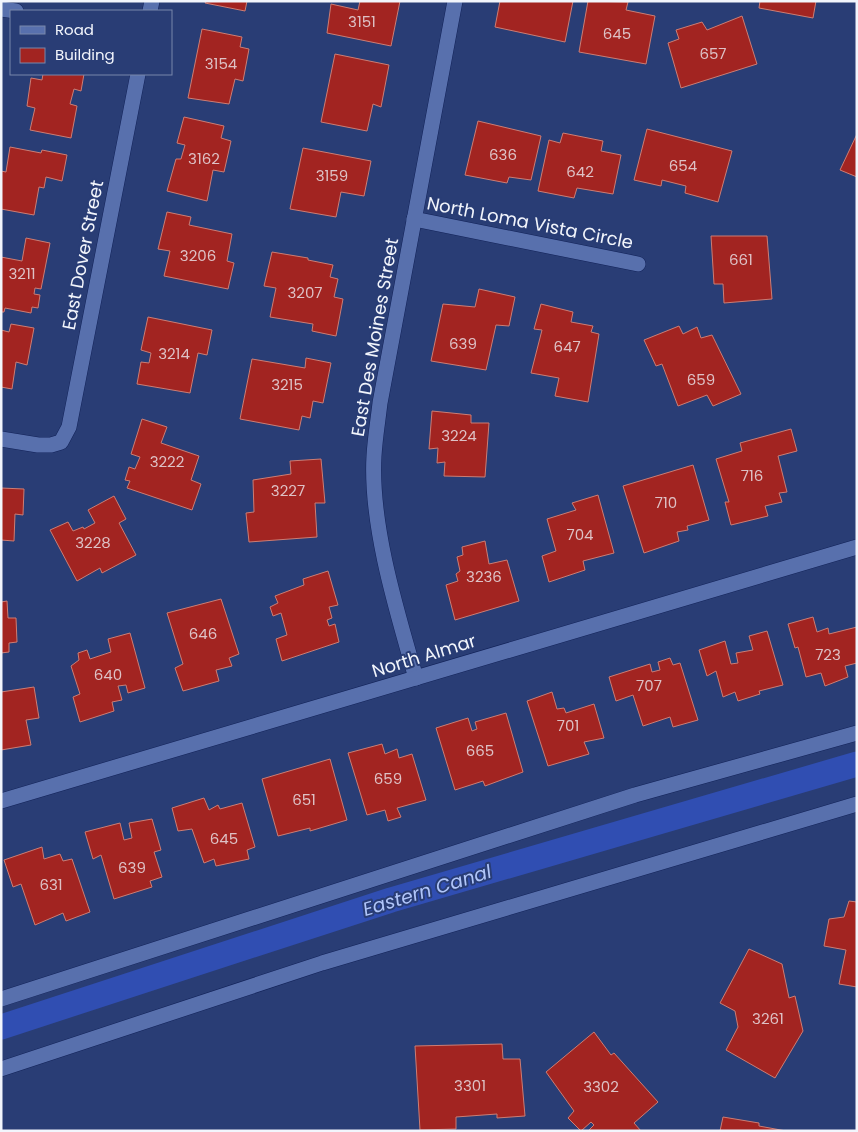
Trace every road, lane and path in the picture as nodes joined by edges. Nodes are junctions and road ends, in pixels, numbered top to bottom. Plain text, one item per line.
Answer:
1 (455, 1) edge
2 (138, 75) edge
3 (414, 220) junction
4 (638, 264) dead end
5 (1, 439) edge
6 (857, 547) edge
7 (416, 678) junction
8 (857, 733) edge
9 (1, 801) edge
10 (857, 804) edge
11 (1, 999) edge
12 (1, 1069) edge

1 - 3 street, East Des Moines Street
2 - 5 street, East Dover Street
3 - 4 street, North Loma Vista Circle
3 - 7 street, East Des Moines Street
6 - 7 street, North Almar
7 - 9 street, North Almar
8 - 11 street
10 - 12 street

